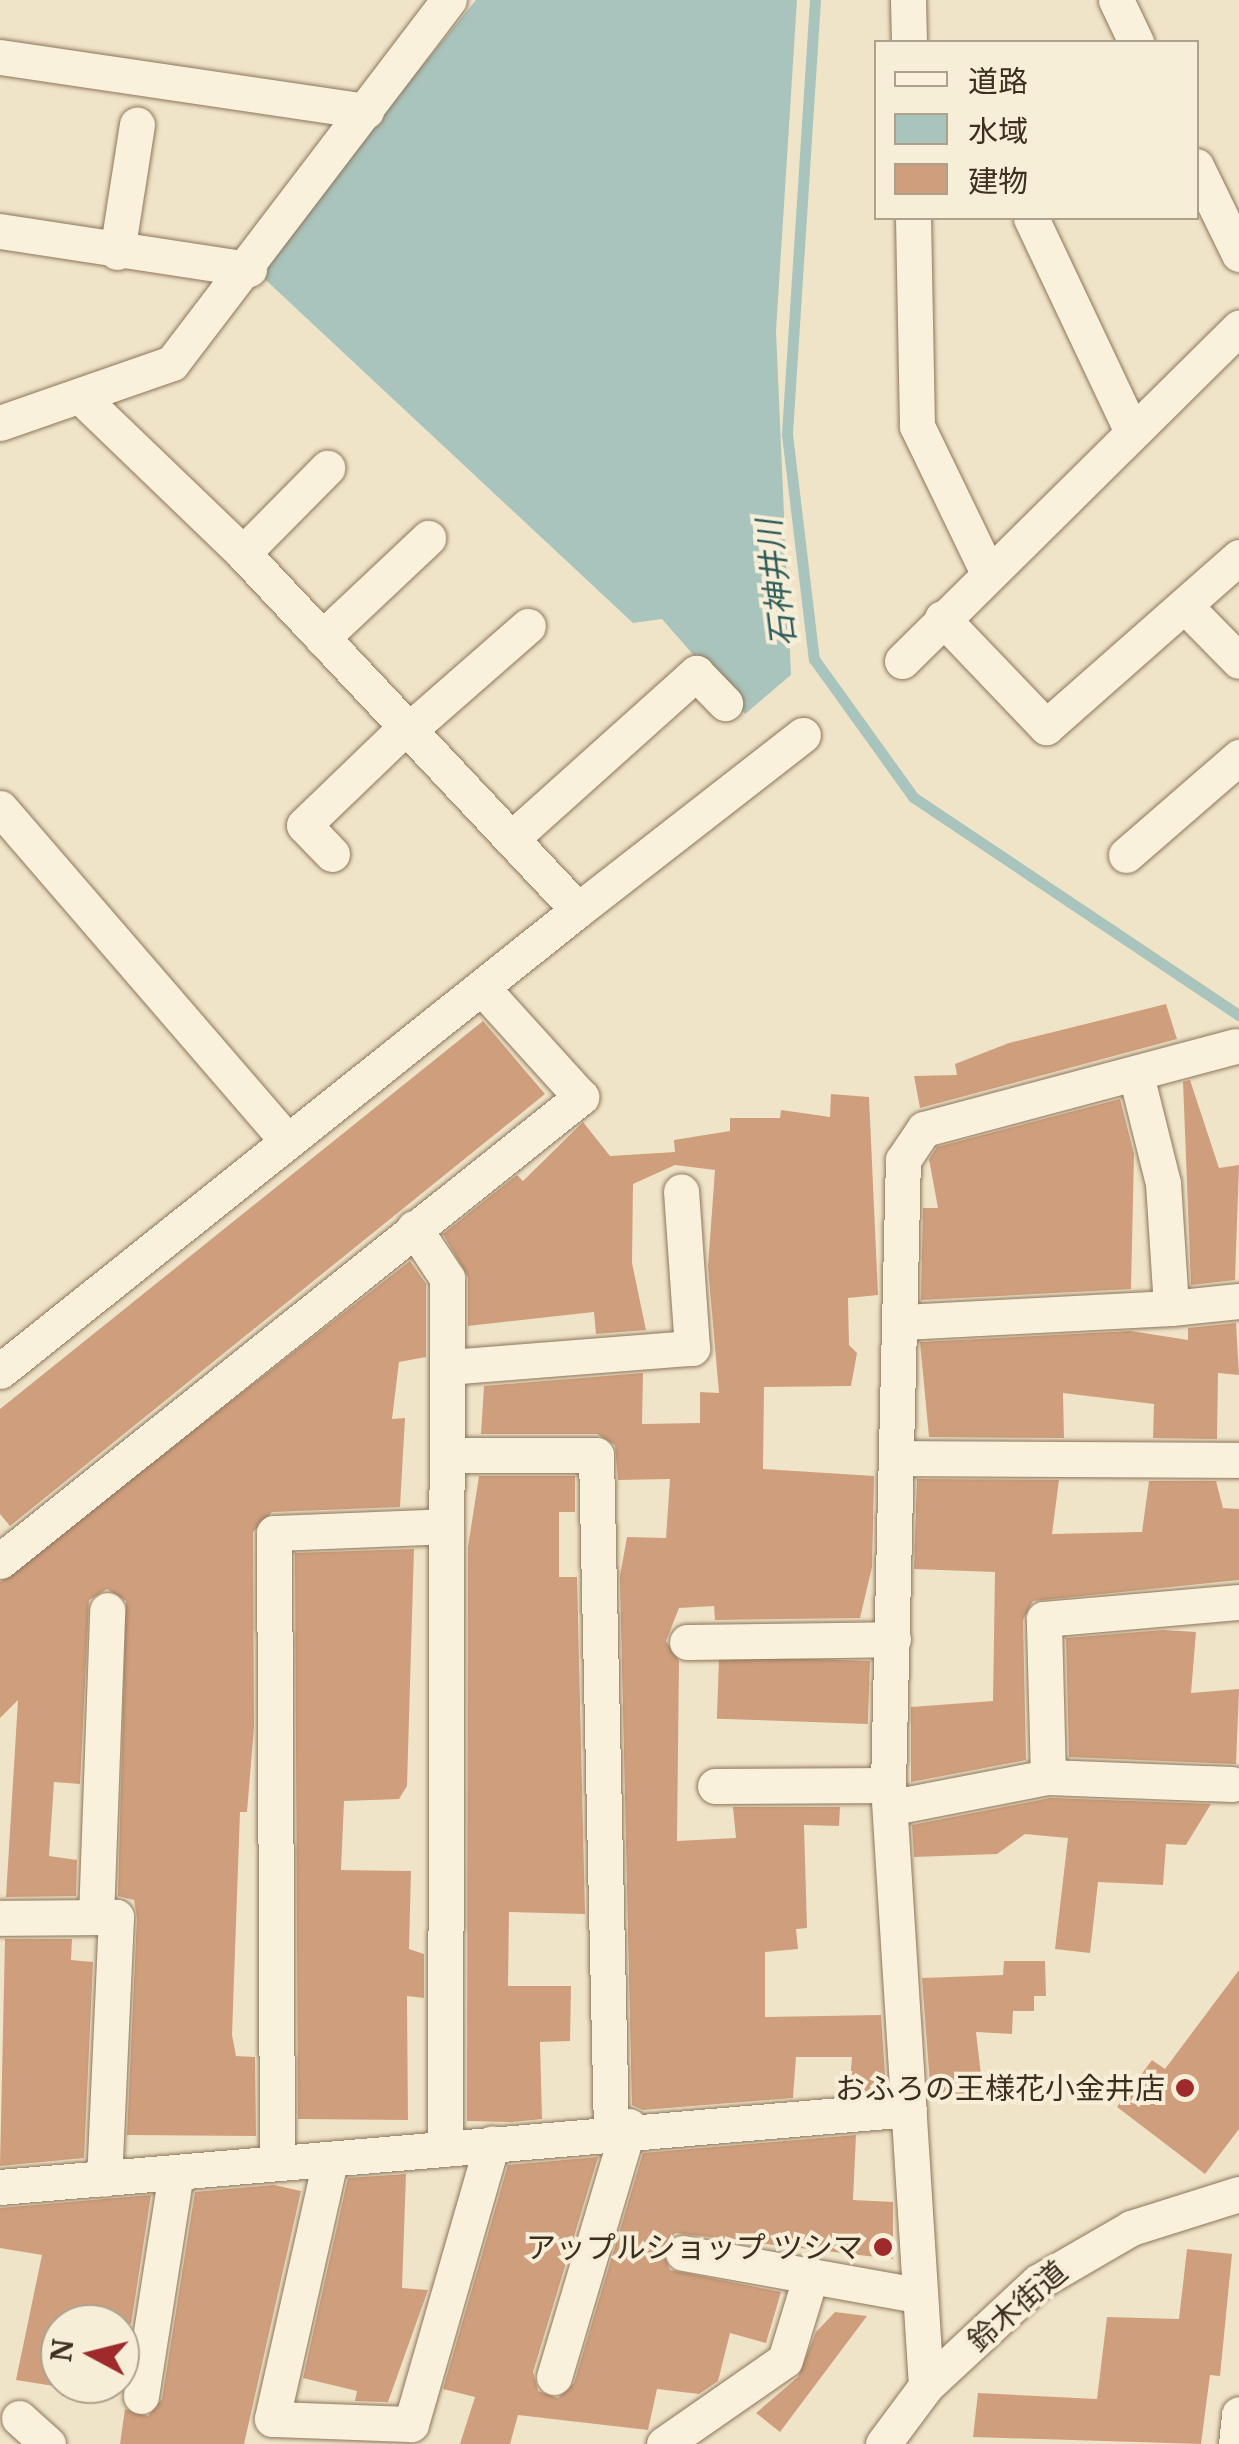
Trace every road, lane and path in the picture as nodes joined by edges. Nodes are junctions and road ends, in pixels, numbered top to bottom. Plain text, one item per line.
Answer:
1 (449, 0) edge
2 (908, 0) edge
3 (1116, 0) edge
4 (909, 40) edge
5 (1135, 40) edge
6 (0, 57) edge
7 (366, 111) junction
8 (137, 125) dead end
9 (1199, 172) edge
10 (913, 220) edge
11 (1032, 220) edge
12 (0, 231) edge
13 (117, 252) junction
14 (1239, 254) edge
15 (249, 270) junction
16 (1239, 328) edge
17 (82, 398) junction
18 (0, 423) edge
19 (1130, 428) junction
20 (327, 468) dead end
21 (428, 538) dead end
22 (244, 554) junction
23 (1239, 557) edge
24 (986, 569) junction
25 (1186, 606) junction
26 (942, 618) junction
27 (528, 626) dead end
28 (322, 638) junction
29 (902, 661) dead end
30 (1239, 661) edge
31 (724, 703) dead end
32 (408, 729) junction
33 (803, 735) dead end
34 (1239, 756) edge
35 (0, 808) edge
36 (511, 839) junction
37 (332, 854) dead end
38 (1126, 856) dead end
39 (578, 910) junction
40 (485, 991) junction
41 (1235, 1046) dead end
42 (1136, 1079) junction
43 (287, 1141) junction
44 (681, 1190) dead end
45 (414, 1228) junction
46 (1239, 1301) edge
47 (1171, 1308) junction
48 (903, 1322) junction
49 (448, 1366) junction
50 (0, 1370) edge
51 (451, 1455) junction
52 (897, 1458) junction
53 (1239, 1460) edge
54 (446, 1526) junction
55 (0, 1561) edge
56 (1239, 1602) edge
57 (107, 1610) dead end
58 (893, 1639) junction
59 (687, 1642) dead end
60 (1048, 1777) junction
61 (1232, 1784) dead end
62 (716, 1786) dead end
63 (891, 1796) junction
64 (96, 1917) junction
65 (0, 1918) edge
66 (909, 2109) junction
67 (620, 2128) junction
68 (492, 2143) junction
69 (445, 2144) junction
70 (277, 2160) junction
71 (330, 2160) junction
72 (176, 2174) junction
73 (104, 2179) junction
74 (0, 2187) edge
75 (1239, 2194) edge
76 (683, 2253) dead end
77 (810, 2278) junction
78 (916, 2295) junction
79 (554, 2377) dead end
80 (926, 2386) junction
81 (141, 2396) dead end
82 (1239, 2414) edge
83 (20, 2418) dead end
84 (48, 2444) edge
85 (664, 2444) edge
86 (883, 2444) edge
87 (1236, 2444) edge

1 - 7 street
2 - 4 street
3 - 5 street
6 - 7 street
7 - 15 street
8 - 13 street
9 - 14 street
10 - 24 street
11 - 19 street
12 - 13 street
13 - 15 street
15 - 17 street
16 - 19 street
17 - 18 street
17 - 22 street
19 - 24 street
20 - 22 street
21 - 28 street
22 - 28 street
23 - 25 street
24 - 26 street
25 - 26 street
25 - 30 street
26 - 29 street
27 - 32 street
28 - 32 street
31 - 36 street
32 - 36 street
32 - 37 street
33 - 39 street
34 - 38 street
35 - 43 street
36 - 39 street
39 - 40 street
40 - 43 street
40 - 45 street
41 - 42 street
42 - 47 street
42 - 48 street
43 - 50 street
44 - 49 street
45 - 49 street
45 - 55 street
46 - 47 street
47 - 48 street
48 - 52 street
49 - 51 street
51 - 54 street
51 - 67 street
52 - 53 street
52 - 58 street
54 - 69 street
54 - 70 street
56 - 60 street
57 - 64 street
58 - 59 street
58 - 63 street
60 - 61 street
60 - 63 street
62 - 63 street
63 - 66 street
64 - 65 street
64 - 73 street
66 - 67 street
66 - 78 street
67 - 68 street
67 - 79 street
68 - 69 street
68 - 71 street
69 - 71 street
70 - 71 street
70 - 72 street
72 - 73 street
72 - 81 street
73 - 74 street
75 - 80 street, 鈴木街道
76 - 77 street
77 - 78 street
77 - 85 street
78 - 80 street
80 - 86 street, 鈴木街道
82 - 87 street
83 - 84 street

